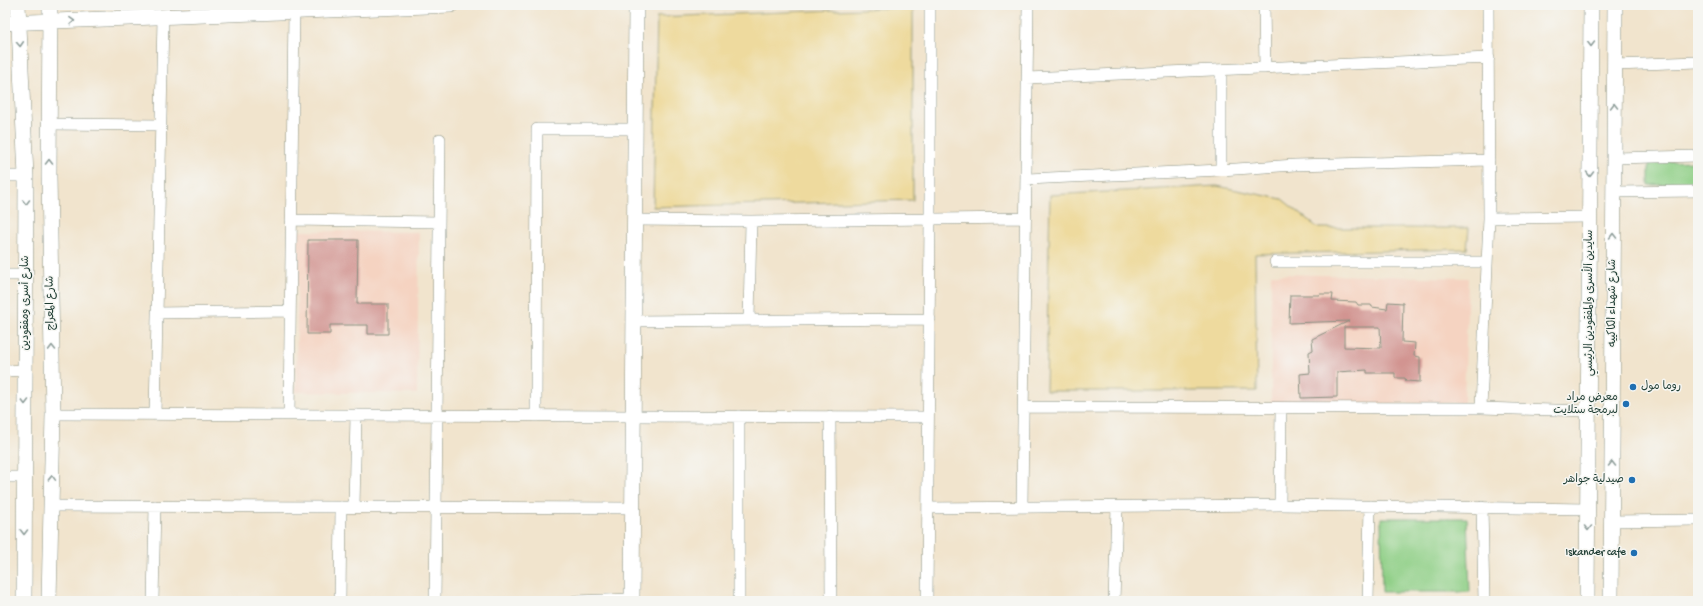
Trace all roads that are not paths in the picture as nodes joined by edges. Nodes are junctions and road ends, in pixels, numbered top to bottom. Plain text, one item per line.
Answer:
1 (18, 5) edge
2 (50, 5) edge
3 (451, 5) edge
4 (636, 5) edge
5 (930, 5) edge
6 (1028, 5) edge
7 (1264, 5) edge
8 (1488, 5) edge
9 (1591, 5) edge
10 (1615, 5) edge
11 (294, 11) junction
12 (163, 17) junction
13 (49, 22) junction
14 (12, 23) edge
15 (1489, 58) junction
16 (1698, 62) edge
17 (1614, 65) junction
18 (1264, 68) junction
19 (1221, 70) junction
20 (1027, 78) junction
21 (49, 124) junction
22 (161, 125) junction
23 (635, 129) junction
24 (440, 139) dead end
25 (1698, 156) edge
26 (1614, 158) junction
27 (1489, 160) junction
28 (1221, 170) junction
29 (5, 176) edge
30 (26, 176) junction
31 (1027, 179) junction
32 (1698, 190) edge
33 (1614, 192) junction
34 (1590, 217) junction
35 (930, 218) junction
36 (1026, 218) junction
37 (1489, 218) junction
38 (292, 220) junction
39 (634, 220) junction
40 (439, 222) junction
41 (751, 222) junction
42 (1275, 262) dead end
43 (1487, 262) junction
44 (5, 275) edge
45 (26, 275) junction
46 (290, 311) junction
47 (157, 313) junction
48 (930, 319) junction
49 (749, 320) junction
50 (634, 321) junction
51 (26, 370) junction
52 (5, 371) edge
53 (1023, 407) junction
54 (1281, 408) junction
55 (1481, 408) junction
56 (1589, 411) junction
57 (53, 414) junction
58 (155, 414) junction
59 (289, 415) junction
60 (356, 415) junction
61 (437, 415) junction
62 (536, 416) junction
63 (633, 416) junction
64 (739, 416) junction
65 (830, 416) junction
66 (928, 417) junction
67 (25, 476) junction
68 (5, 477) edge
69 (1280, 505) junction
70 (51, 506) junction
71 (155, 506) junction
72 (1022, 506) junction
73 (1370, 506) junction
74 (341, 507) junction
75 (354, 507) junction
76 (436, 507) junction
77 (1117, 507) junction
78 (1482, 507) junction
79 (633, 508) junction
80 (928, 508) junction
81 (1588, 509) junction
82 (1698, 520) edge
83 (1611, 521) junction
84 (1611, 559) junction
85 (1588, 560) junction
86 (632, 600) edge
87 (24, 601) edge
88 (50, 601) edge
89 (153, 601) edge
90 (340, 601) edge
91 (435, 601) edge
92 (575, 601) edge
93 (739, 601) edge
94 (831, 601) edge
95 (927, 601) edge
96 (1114, 601) edge
97 (1368, 601) edge
98 (1484, 601) edge
99 (1587, 601) edge
100 (1611, 601) edge

1 - 14 street, شارع أسرى ومفقودين
2 - 13 street, شارع المعراج
3 - 11 street
4 - 23 street
5 - 35 street
6 - 20 street
7 - 18 street
8 - 15 street
9 -> 34 street, سايدين الأسرى والمفقودين الرئيسي
10 - 17 street, شارع شهداء الكاكييه
11 - 12 street
11 - 38 street
13 -> 12 street
12 - 22 street
13 - 14 street
13 - 21 street, شارع المعراج
14 -> 30 street, شارع أسرى ومفقودين
15 - 18 street
15 - 27 street
16 - 17 street
26 -> 17 street, شارع شهداء الكاكييه
18 - 19 street
19 - 20 street
19 - 28 street
20 - 31 street
21 - 22 street
57 -> 21 street, شارع المعراج
22 - 47 street
23 - 39 street
23 - 62 street
24 - 40 street
25 - 26 street
26 - 33 street, شارع شهداء الكاكييه
27 - 28 street
27 - 37 street
28 - 31 street
29 - 30 street
30 -> 45 street, شارع أسرى ومفقودين
31 - 36 street
32 - 33 street
83 -> 33 street, شارع شهداء الكاكييه
34 - 37 street
34 - 56 street, سايدين الأسرى والمفقودين الرئيسي
35 - 36 street
35 - 41 street
35 - 48 street
36 - 53 street
37 - 43 street
38 - 40 street
38 - 46 street
39 - 41 street
39 - 50 street
40 - 61 street
41 - 49 street
42 - 43 street
43 - 55 street
44 - 45 street
45 - 51 street, شارع أسرى ومفقودين
46 - 47 street
46 - 59 street
47 - 58 street
48 - 49 street
48 - 66 street
49 - 50 street
50 - 63 street
51 - 52 street
51 -> 67 street, شارع أسرى ومفقودين
53 - 54 street
53 - 72 street
54 - 55 street
54 - 69 street
55 - 56 street
56 - 81 street, سايدين الأسرى والمفقودين الرئيسي
57 - 58 street
70 -> 57 street, شارع المعراج
58 - 59 street
59 - 60 street
60 - 61 street
60 - 75 street
61 - 62 street
61 - 76 street
62 - 63 street
63 - 64 street
63 - 79 street
64 - 65 street
64 - 93 street
65 - 66 street
65 - 94 street
66 - 80 street
67 - 68 street
67 -> 87 street, شارع أسرى ومفقودين
69 - 73 street
69 - 77 street
70 - 71 street
70 - 88 street, شارع المعراج
71 - 74 street
71 - 89 street
72 - 77 street
72 - 80 street
73 - 78 street
73 - 97 street
74 - 75 street
74 - 90 street
75 - 76 street
76 - 79 street
76 - 91 street
77 - 96 street
78 - 81 street
78 - 98 street
79 - 86 street
80 - 95 street
81 -> 85 street, سايدين الأسرى والمفقودين الرئيسي
82 - 83 street
83 - 84 street, شارع شهداء الكاكييه
84 - 85 street
84 - 100 street, شارع شهداء الكاكييه
85 - 99 street, سايدين الأسرى والمفقودين الرئيسي
86 - 92 street

